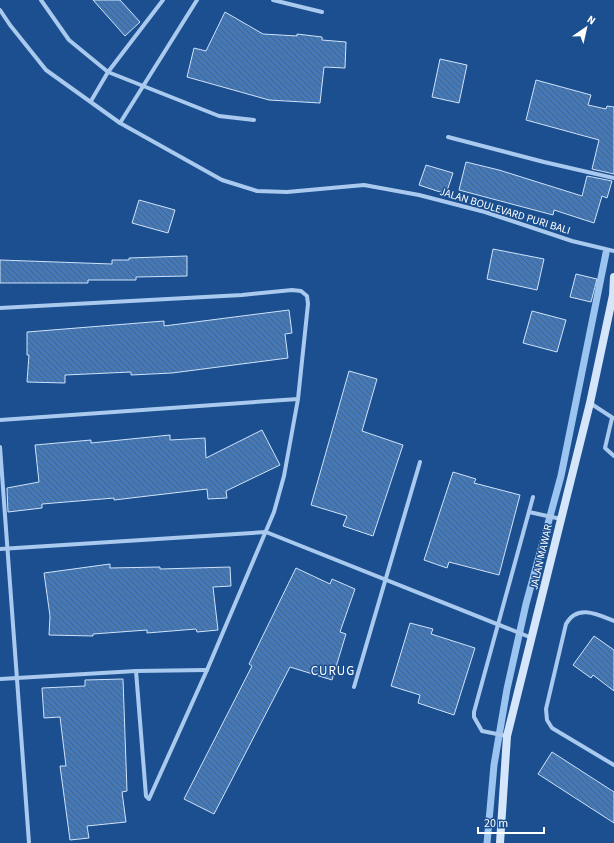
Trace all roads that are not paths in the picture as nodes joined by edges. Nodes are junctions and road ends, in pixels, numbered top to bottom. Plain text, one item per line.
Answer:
1 (41, 0) edge
2 (163, 0) edge
3 (197, 0) edge
4 (273, 0) edge
5 (0, 10) edge
6 (322, 12) dead end
7 (108, 72) junction
8 (143, 87) junction
9 (91, 101) junction
10 (254, 120) dead end
11 (120, 123) junction
12 (448, 137) dead end
13 (614, 178) edge
14 (614, 251) edge
15 (614, 278) edge
16 (0, 308) edge
17 (298, 399) junction
18 (590, 403) junction
19 (613, 418) edge
20 (0, 420) edge
21 (0, 447) edge
22 (614, 456) edge
23 (420, 462) dead end
24 (533, 497) dead end
25 (529, 512) junction
26 (559, 519) junction
27 (266, 532) junction
28 (0, 549) edge
29 (6, 549) junction
30 (386, 580) junction
31 (614, 621) edge
32 (497, 626) junction
33 (530, 638) junction
34 (136, 670) junction
35 (206, 670) junction
36 (18, 678) junction
37 (0, 679) edge
38 (354, 688) dead end
39 (506, 736) junction
40 (614, 765) edge
41 (29, 843) edge
42 (500, 843) edge

1 - 7 street
2 - 7 street
3 - 8 street
4 - 6 street
5 - 9 street, JALAN BOULEVARD PURI BALI
7 - 8 street
7 - 9 street
8 - 10 street
8 - 11 street
9 - 11 street, JALAN BOULEVARD PURI BALI
11 - 14 street, JALAN BOULEVARD PURI BALI
12 - 13 street
15 - 18 street, JALAN MAWAR
16 - 17 street
17 - 20 street
17 - 27 street
18 - 19 street
18 - 26 street, JALAN MAWAR
19 - 22 street
21 - 29 street
23 - 30 street
24 - 25 street
25 - 26 street
25 - 32 street
26 - 33 street, JALAN MAWAR
27 - 29 street
27 - 30 street
27 - 35 street
28 - 29 street
29 - 36 street
30 - 32 street
30 - 38 street
31 - 40 street
32 - 33 street
32 - 39 street
33 - 39 street, JALAN MAWAR
34 - 35 street
34 - 35 street
34 - 36 street
36 - 37 street
36 - 41 street
39 - 42 street, JALAN MAWAR

